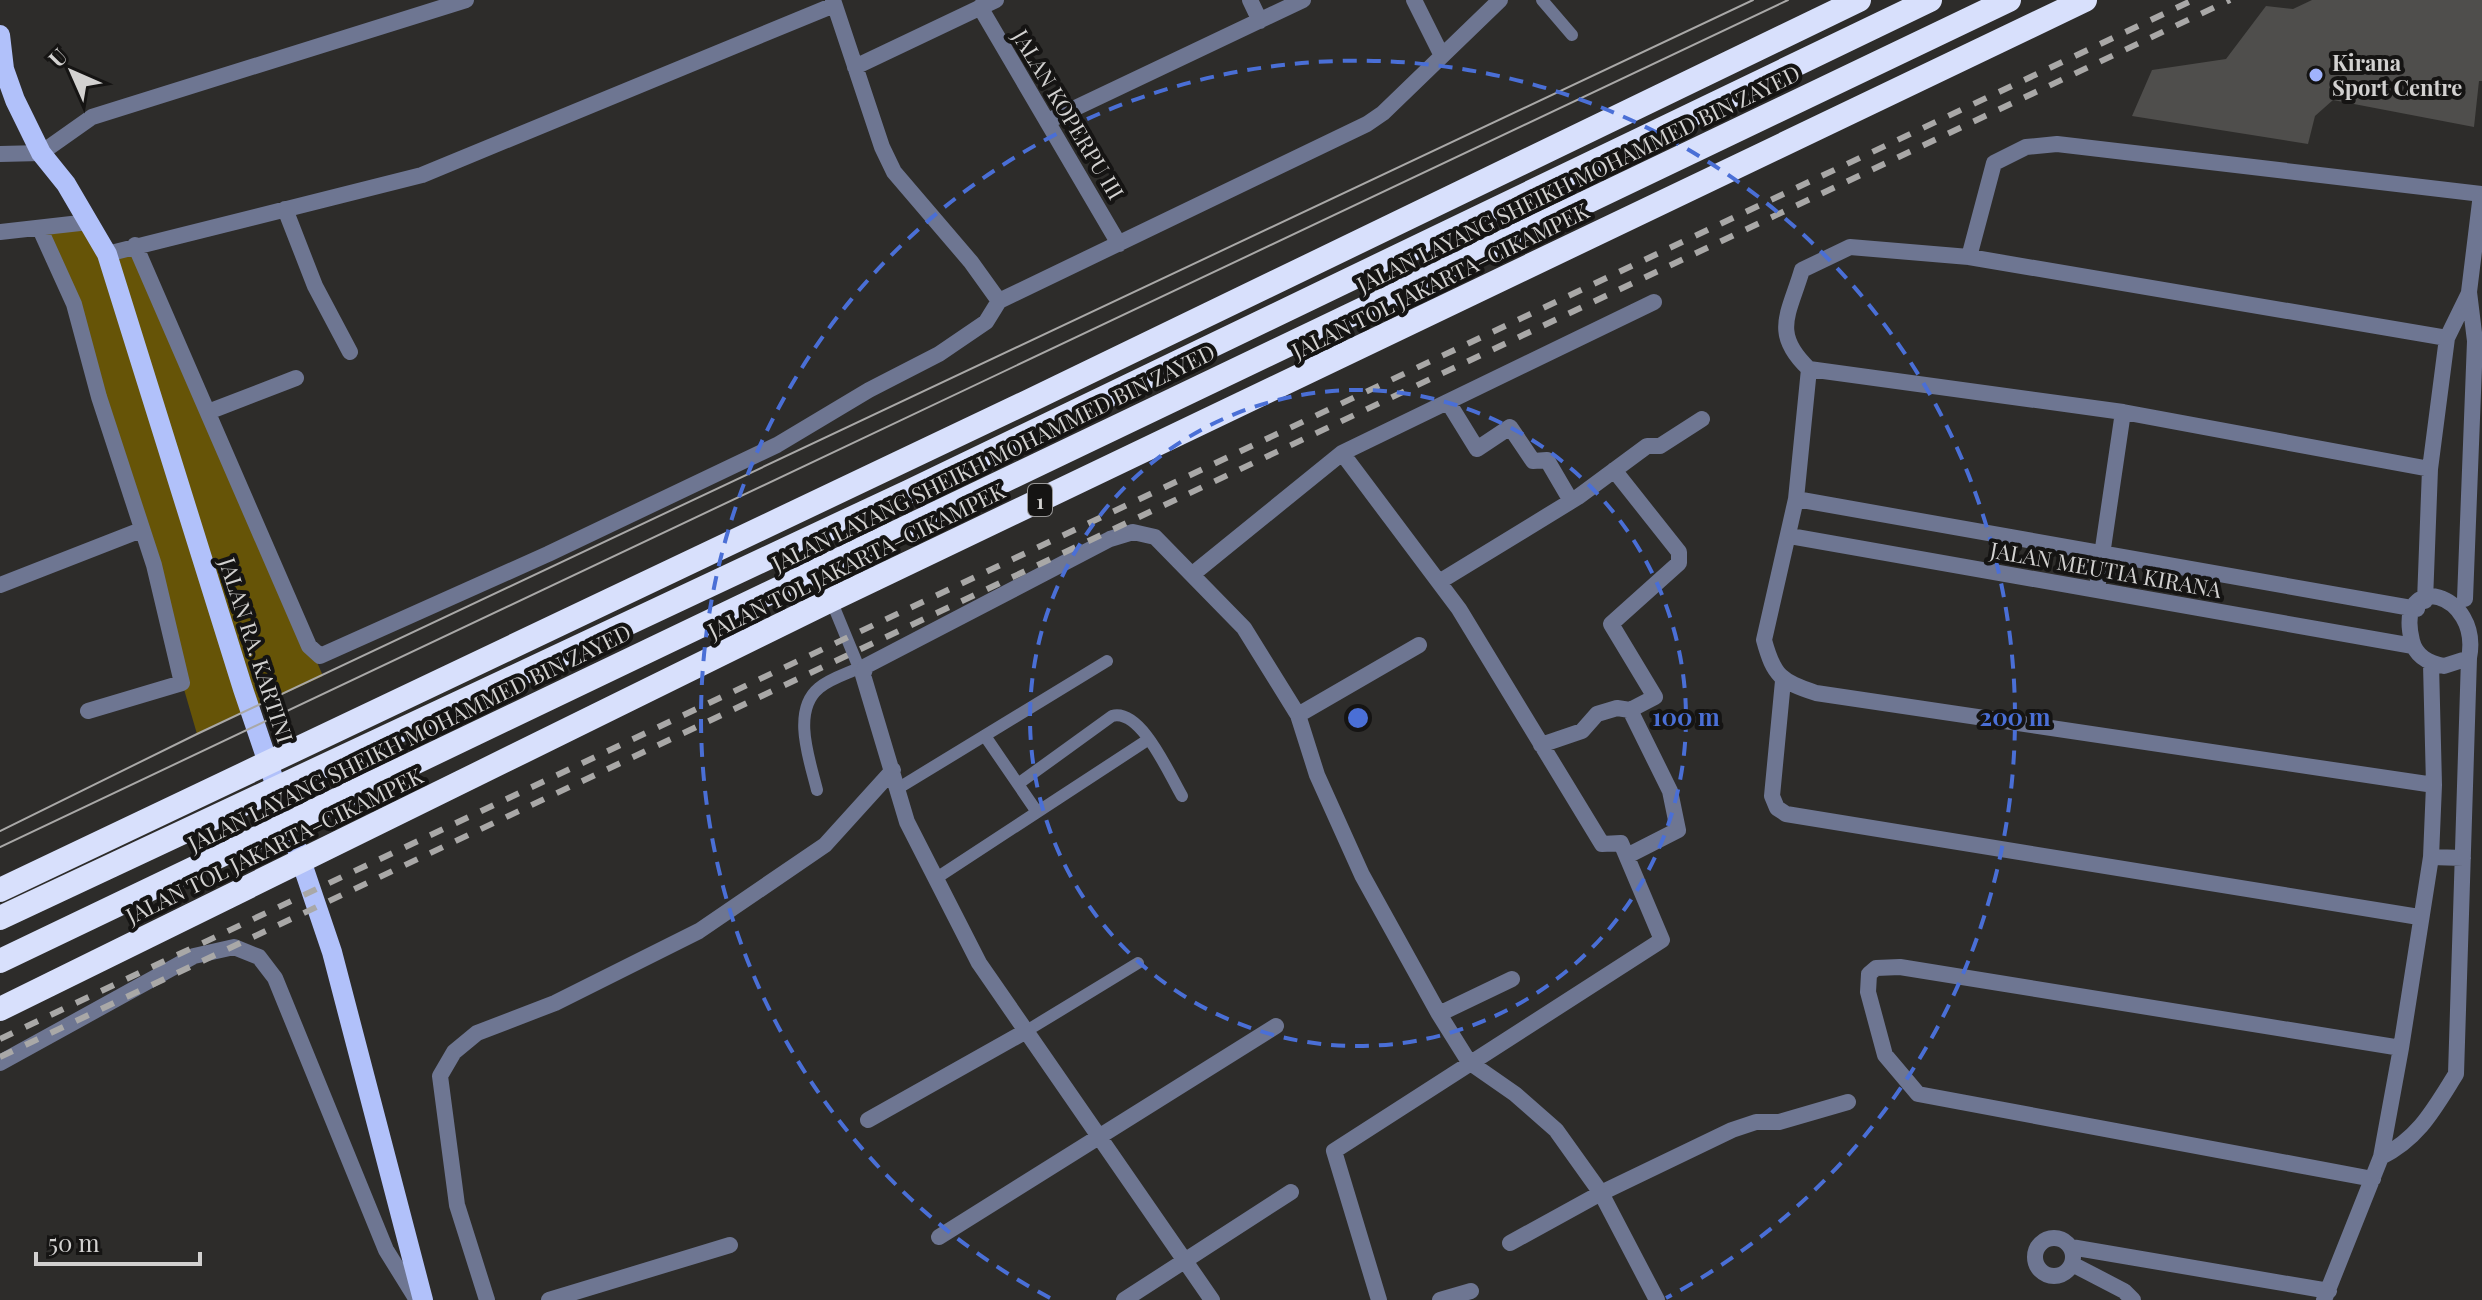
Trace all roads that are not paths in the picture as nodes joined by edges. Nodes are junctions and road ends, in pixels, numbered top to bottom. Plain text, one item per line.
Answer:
1 (466, 0) edge
2 (996, 0) edge
3 (1250, 0) edge
4 (1303, 0) edge
5 (1414, 0) edge
6 (1500, 0) edge
7 (1542, 0) edge
8 (1859, 0) edge
9 (1930, 0) edge
10 (2009, 0) edge
11 (2085, 0) edge
12 (834, 2) edge
13 (980, 7) junction
14 (1260, 21) junction
15 (0, 35) edge
16 (1572, 35) dead end
17 (1442, 56) junction
18 (855, 67) junction
19 (1048, 121) junction
20 (41, 153) junction
21 (0, 154) edge
22 (2482, 193) edge
23 (285, 209) junction
24 (89, 222) junction
25 (40, 229) junction
26 (0, 232) edge
27 (1119, 244) junction
28 (135, 245) junction
29 (107, 254) junction
30 (1969, 257) junction
31 (2469, 292) junction
32 (999, 301) junction
33 (1654, 302) dead end
34 (2447, 338) junction
35 (350, 352) dead end
36 (1809, 369) junction
37 (296, 378) dead end
38 (1448, 402) junction
39 (208, 412) junction
40 (2123, 412) junction
41 (1702, 419) dead end
42 (1342, 453) junction
43 (2430, 469) junction
44 (1614, 470) junction
45 (1796, 499) junction
46 (1571, 501) junction
47 (141, 530) junction
48 (1790, 536) junction
49 (2103, 553) junction
50 (1194, 573) junction
51 (1439, 582) junction
52 (0, 585) edge
53 (2097, 589) junction
54 (2465, 599) junction
55 (831, 600) junction
56 (2421, 605) junction
57 (2481, 621) edge
58 (1419, 645) dead end
59 (2413, 646) junction
60 (2476, 651) edge
61 (1107, 661) dead end
62 (2431, 664) junction
63 (861, 669) junction
64 (1783, 681) junction
65 (1630, 710) junction
66 (88, 711) dead end
67 (1298, 715) junction
68 (985, 736) junction
69 (1149, 739) junction
70 (1541, 745) junction
71 (893, 770) junction
72 (1018, 784) junction
73 (2434, 785) junction
74 (897, 789) junction
75 (817, 790) dead end
76 (1182, 796) dead end
77 (1037, 812) junction
78 (1627, 856) junction
79 (2431, 857) junction
80 (2463, 858) junction
81 (935, 879) junction
82 (0, 890) edge
83 (2419, 917) junction
84 (0, 918) edge
85 (0, 961) edge
86 (1138, 963) dead end
87 (1512, 979) dead end
88 (0, 1009) edge
89 (1439, 1014) junction
90 (1276, 1026) dead end
91 (1028, 1030) junction
92 (2401, 1048) junction
93 (1469, 1062) junction
94 (0, 1063) edge
95 (1848, 1102) dead end
96 (868, 1120) dead end
97 (1099, 1137) junction
98 (2381, 1157) junction
99 (2373, 1179) junction
100 (1291, 1192) dead end
101 (1601, 1193) junction
102 (939, 1237) dead end
103 (1510, 1243) dead end
104 (730, 1245) dead end
105 (1184, 1261) junction
106 (1471, 1291) dead end
107 (2327, 1295) edge
108 (420, 1300) edge
109 (487, 1300) edge
110 (549, 1300) edge
111 (1124, 1300) edge
112 (1212, 1300) edge
113 (1379, 1300) edge
114 (1440, 1300) edge
115 (1657, 1300) edge
116 (2133, 1300) edge

1 - 20 street
2 - 13 street
3 - 14 street
4 - 14 street
5 - 17 street
6 - 17 street
7 - 16 lane
8 - 82 highway
9 - 84 highway, JALAN LAYANG SHEIKH MOHAMMED BIN ZAYED
10 - 85 highway, JALAN LAYANG SHEIKH MOHAMMED BIN ZAYED / 1
11 - 55 highway, JALAN TOL JAKARTA–CIKAMPEK / 1
12 - 18 street
12 - 23 street
13 - 18 street
13 - 19 street, JALAN KOPERPU III
14 - 19 street
15 - 20 main road, JALAN RA. KARTINI
17 - 27 street
18 - 32 street
19 - 27 street, JALAN KOPERPU III
20 - 21 street
20 - 24 main road, JALAN RA. KARTINI
22 - 30 street
22 - 31 street
23 - 28 street
23 - 35 street
24 - 25 street
24 - 29 main road, JALAN RA. KARTINI
25 - 26 street
25 - 47 street
27 - 32 street
28 - 29 street
28 - 39 street
29 - 108 main road, JALAN RA. KARTINI
30 - 34 street
30 - 36 street
31 - 34 street
31 - 54 street
32 - 39 street
33 - 38 street
34 - 43 street
36 - 40 street
36 - 45 street
37 - 39 street
38 - 42 street
38 - 46 street
40 - 43 street
40 - 49 street
41 - 44 street
42 - 50 street
42 - 51 street
43 - 56 street
44 - 46 street
44 - 65 street
45 - 48 street
45 - 49 street, JALAN MEUTIA KIRANA
46 - 51 street
47 - 52 street
47 - 66 street
48 - 53 street, JALAN MEUTIA KIRANA
48 - 64 street
49 - 53 street
49 - 56 street, JALAN MEUTIA KIRANA
50 - 63 street
50 - 67 street
51 - 70 street
53 - 59 street, JALAN MEUTIA KIRANA
54 - 56 street
54 - 57 street
55 - 63 lane
55 - 88 highway, JALAN TOL JAKARTA–CIKAMPEK / 1
56 - 59 street
57 - 60 street
58 - 67 street
59 - 62 street
60 - 62 street
60 - 80 street
61 - 68 lane
62 - 73 street
63 - 71 street
63 - 75 lane
64 - 73 street
64 - 83 street
65 - 70 street
65 - 78 street
67 - 89 street
68 - 72 lane
68 - 74 lane
69 - 72 lane
69 - 76 lane
69 - 77 lane
70 - 78 street
71 - 74 street
71 - 109 street
72 - 77 lane
73 - 79 street
74 - 81 street
77 - 81 lane
78 - 93 street
79 - 80 street
79 - 83 street
80 - 98 street
81 - 91 street
83 - 92 street
86 - 91 lane
87 - 89 street
89 - 93 street
90 - 97 street
91 - 96 street
91 - 97 street
92 - 98 street
92 - 99 street
93 - 101 street
93 - 113 street
94 - 108 street
95 - 101 street
97 - 102 street
97 - 105 street
98 - 99 street
99 - 107 street
100 - 105 street
101 - 103 street
101 - 115 street
104 - 110 street
105 - 111 street
105 - 112 street
106 - 114 street
107 - 116 street

